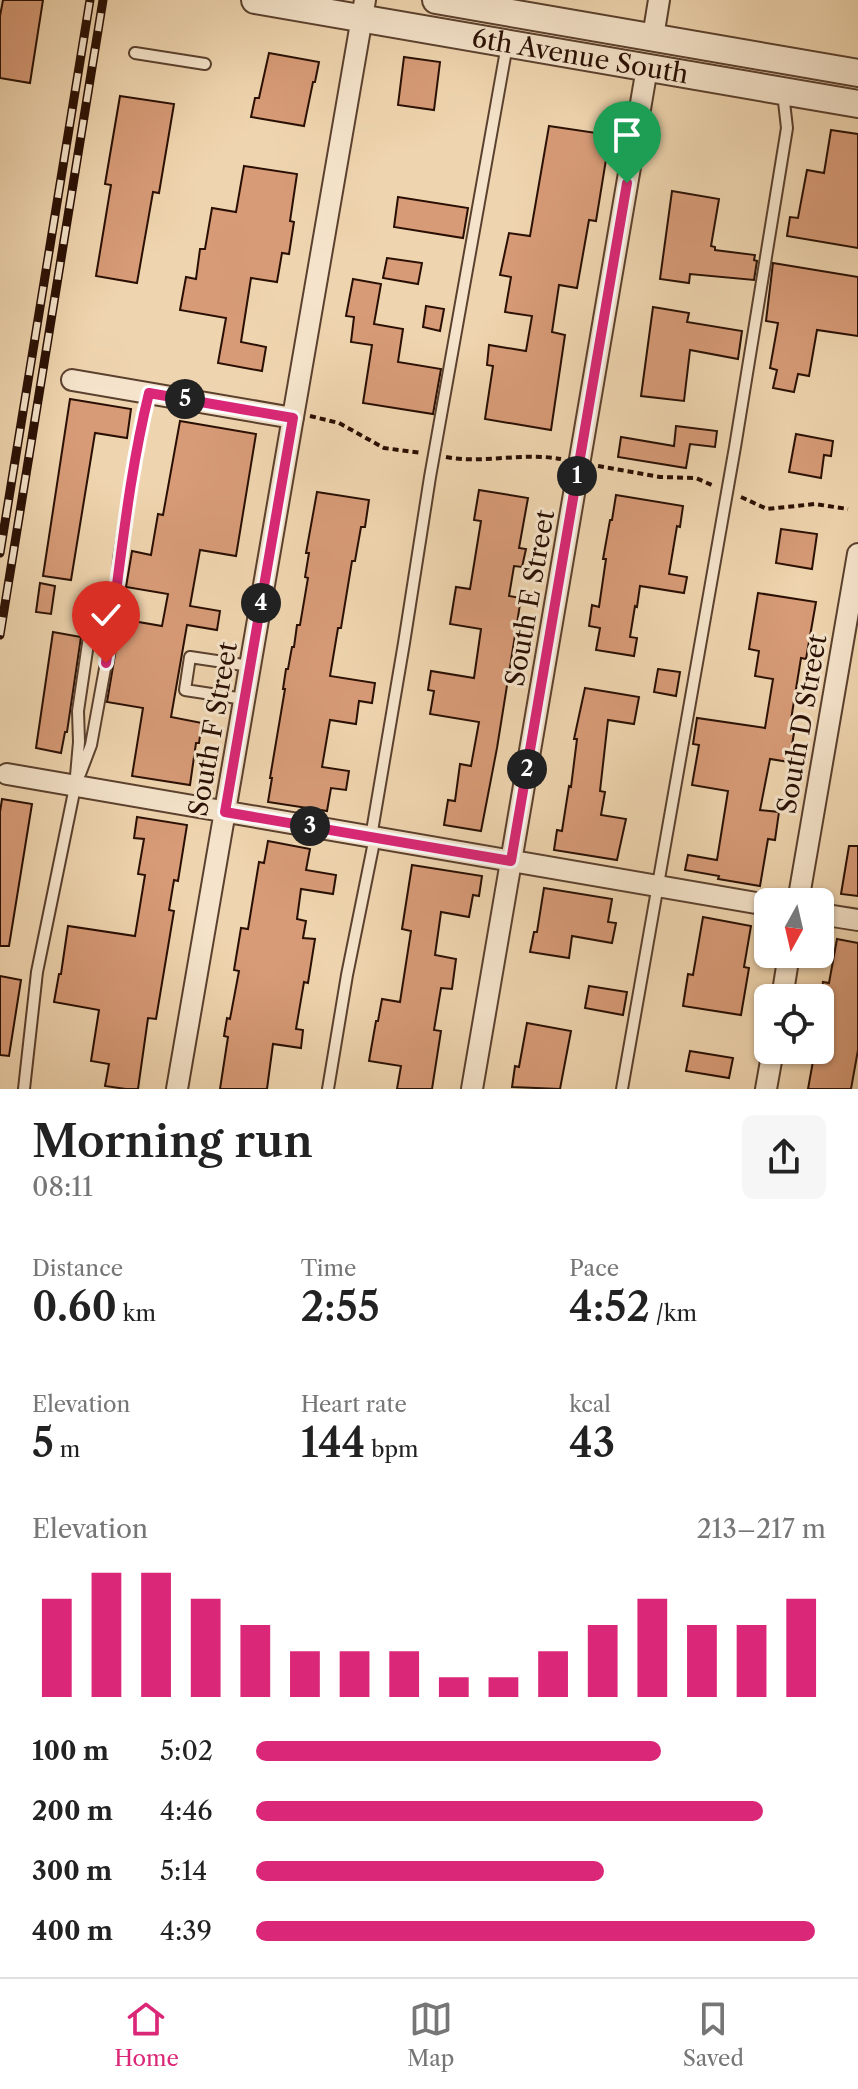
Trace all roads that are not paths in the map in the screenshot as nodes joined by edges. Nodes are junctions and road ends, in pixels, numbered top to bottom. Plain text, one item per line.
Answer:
1 (255, 0) edge
2 (436, 0) edge
3 (659, 0) edge
4 (517, 7) edge
5 (363, 9) edge
6 (653, 37) junction
7 (509, 44) junction
8 (135, 53) dead end
9 (205, 64) dead end
10 (647, 68) junction
11 (858, 73) edge
12 (783, 91) junction
13 (858, 104) edge
14 (72, 380) dead end
15 (149, 393) junction
16 (293, 418) junction
17 (858, 554) edge
18 (90, 630) dead end
19 (250, 666) junction
20 (244, 699) junction
21 (7, 774) dead end
22 (75, 787) junction
23 (225, 812) junction
24 (373, 837) junction
25 (511, 861) junction
26 (658, 886) junction
27 (800, 888) edge
28 (754, 903) edge
29 (834, 916) edge
30 (858, 920) edge
31 (770, 1064) edge
32 (24, 1089) edge
33 (177, 1089) edge
34 (328, 1089) edge
35 (472, 1089) edge
36 (622, 1089) edge
37 (766, 1089) edge

1 - 5 street, 6th Avenue South
2 - 4 street, 6th Avenue South
3 - 6 street
4 - 6 street, 6th Avenue South
4 - 7 lane
5 - 7 street, 6th Avenue South
5 - 16 street, South F Street
6 - 11 street, 6th Avenue South
7 - 10 street, 6th Avenue South
7 - 24 lane
8 - 9 lane
10 - 12 street, 6th Avenue South
10 - 25 street, South E Street
12 - 13 street, 6th Avenue South
12 - 26 lane
14 - 15 street
15 - 16 street
15 - 22 lane
16 - 19 street, South F Street
17 - 27 street, South D Street
18 - 22 lane
19 - 20 street, South F Street
19 - 20 lane
20 - 23 street, South F Street
21 - 22 street
22 - 23 street
22 - 32 lane
23 - 24 street
23 - 33 street, South F Street
24 - 25 street
24 - 34 lane
25 - 26 street
25 - 35 street, South E Street
26 - 28 street
26 - 36 lane
29 - 30 street
31 - 37 street

